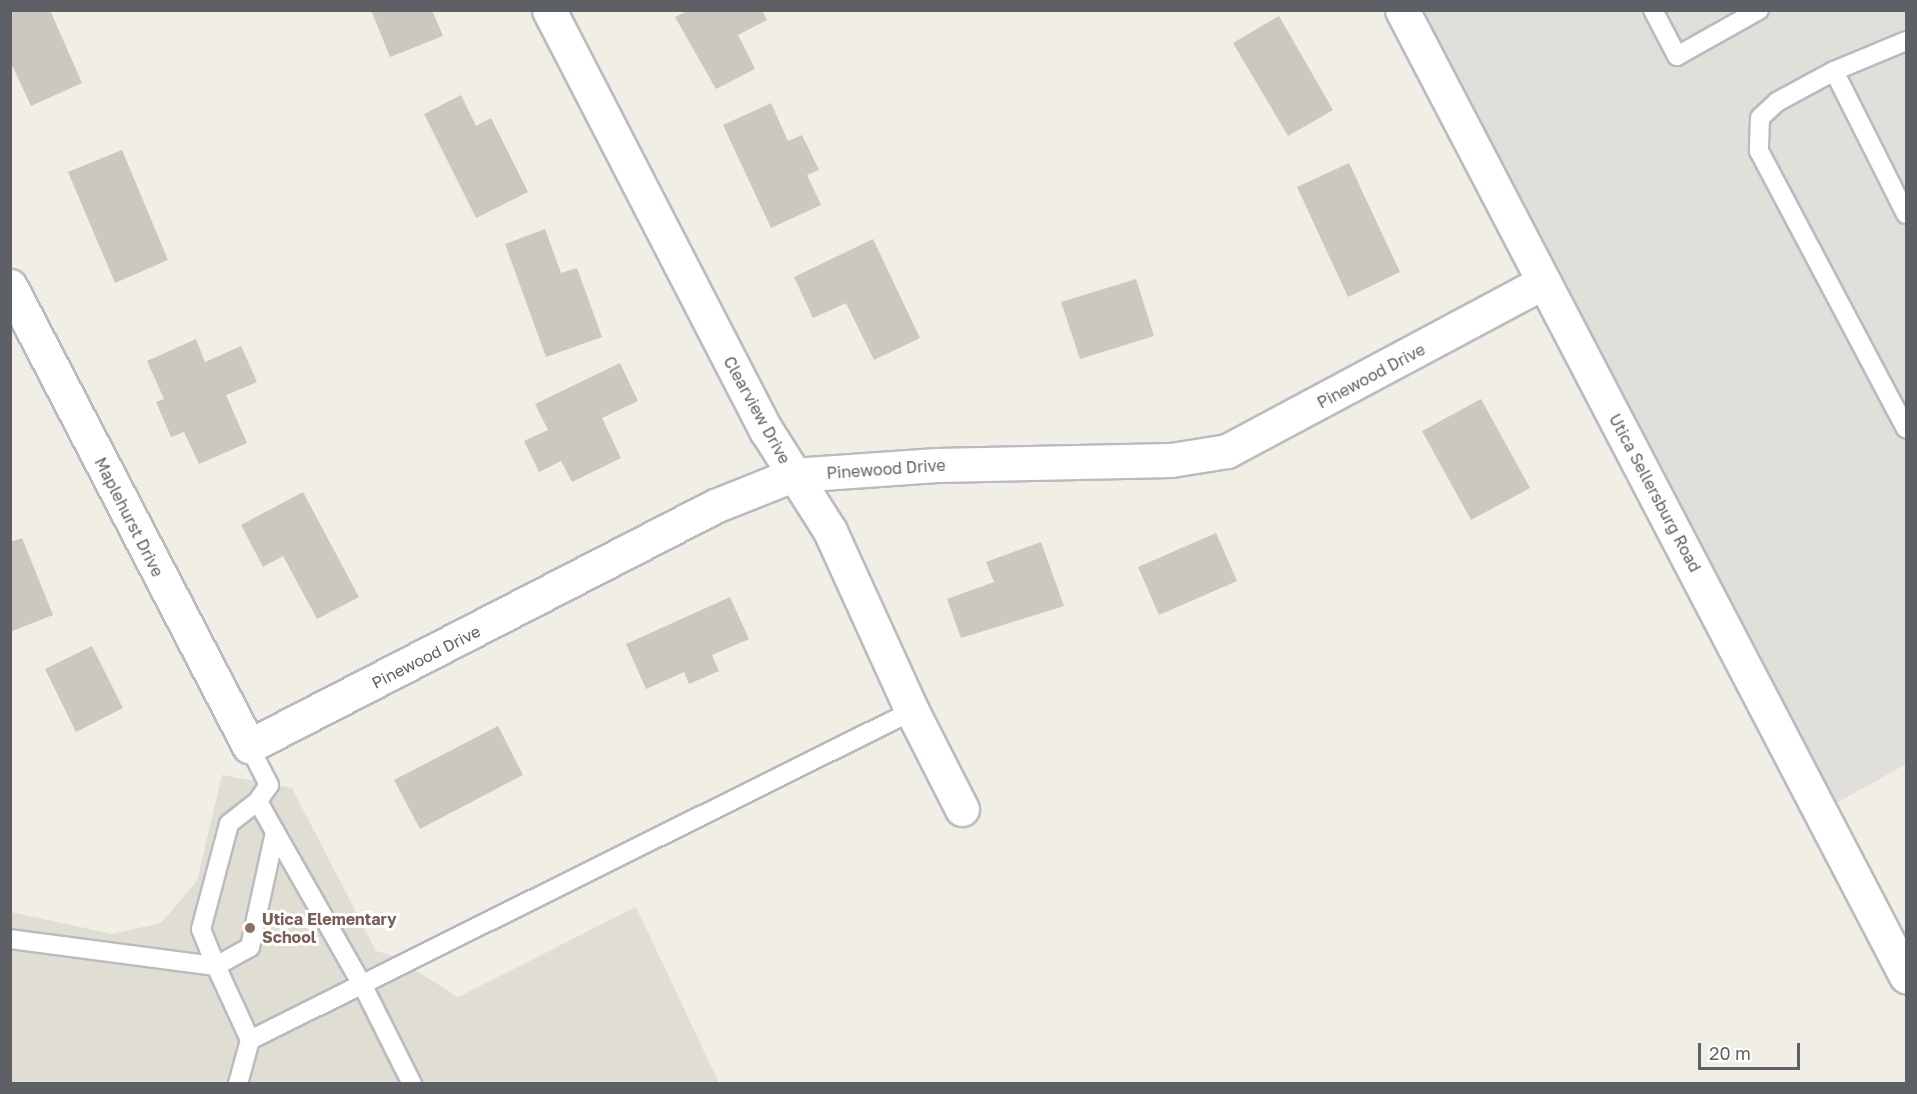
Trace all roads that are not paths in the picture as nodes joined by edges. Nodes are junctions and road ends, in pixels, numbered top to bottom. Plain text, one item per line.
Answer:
1 (549, 10) edge
2 (1402, 10) edge
3 (1653, 10) edge
4 (1759, 10) edge
5 (1906, 41) edge
6 (1833, 71) junction
7 (1906, 214) edge
8 (1544, 282) junction
9 (10, 286) edge
10 (1906, 429) edge
11 (793, 475) junction
12 (912, 711) junction
13 (249, 746) junction
14 (258, 801) junction
15 (962, 810) dead end
16 (274, 832) junction
17 (10, 939) edge
18 (216, 966) junction
19 (1906, 976) edge
20 (363, 986) junction
21 (250, 1040) junction
22 (238, 1083) edge
23 (412, 1083) edge

1 - 11 street, Clearview Drive
2 - 8 street, Utica Sellersburg Road
3 - 4 lane
5 - 6 lane
6 - 7 lane
6 - 10 lane
8 - 11 street, Pinewood Drive
8 - 19 street, Utica Sellersburg Road
9 - 13 street, Maplehurst Drive
11 - 12 street, Clearview Drive
11 - 13 street, Pinewood Drive
12 - 15 street, Clearview Drive
12 - 20 lane
13 - 14 lane
14 - 16 lane
14 - 18 lane
16 - 18 lane
16 - 20 lane
17 - 18 lane
18 - 21 lane
20 - 21 lane
20 - 23 lane
21 - 22 lane

